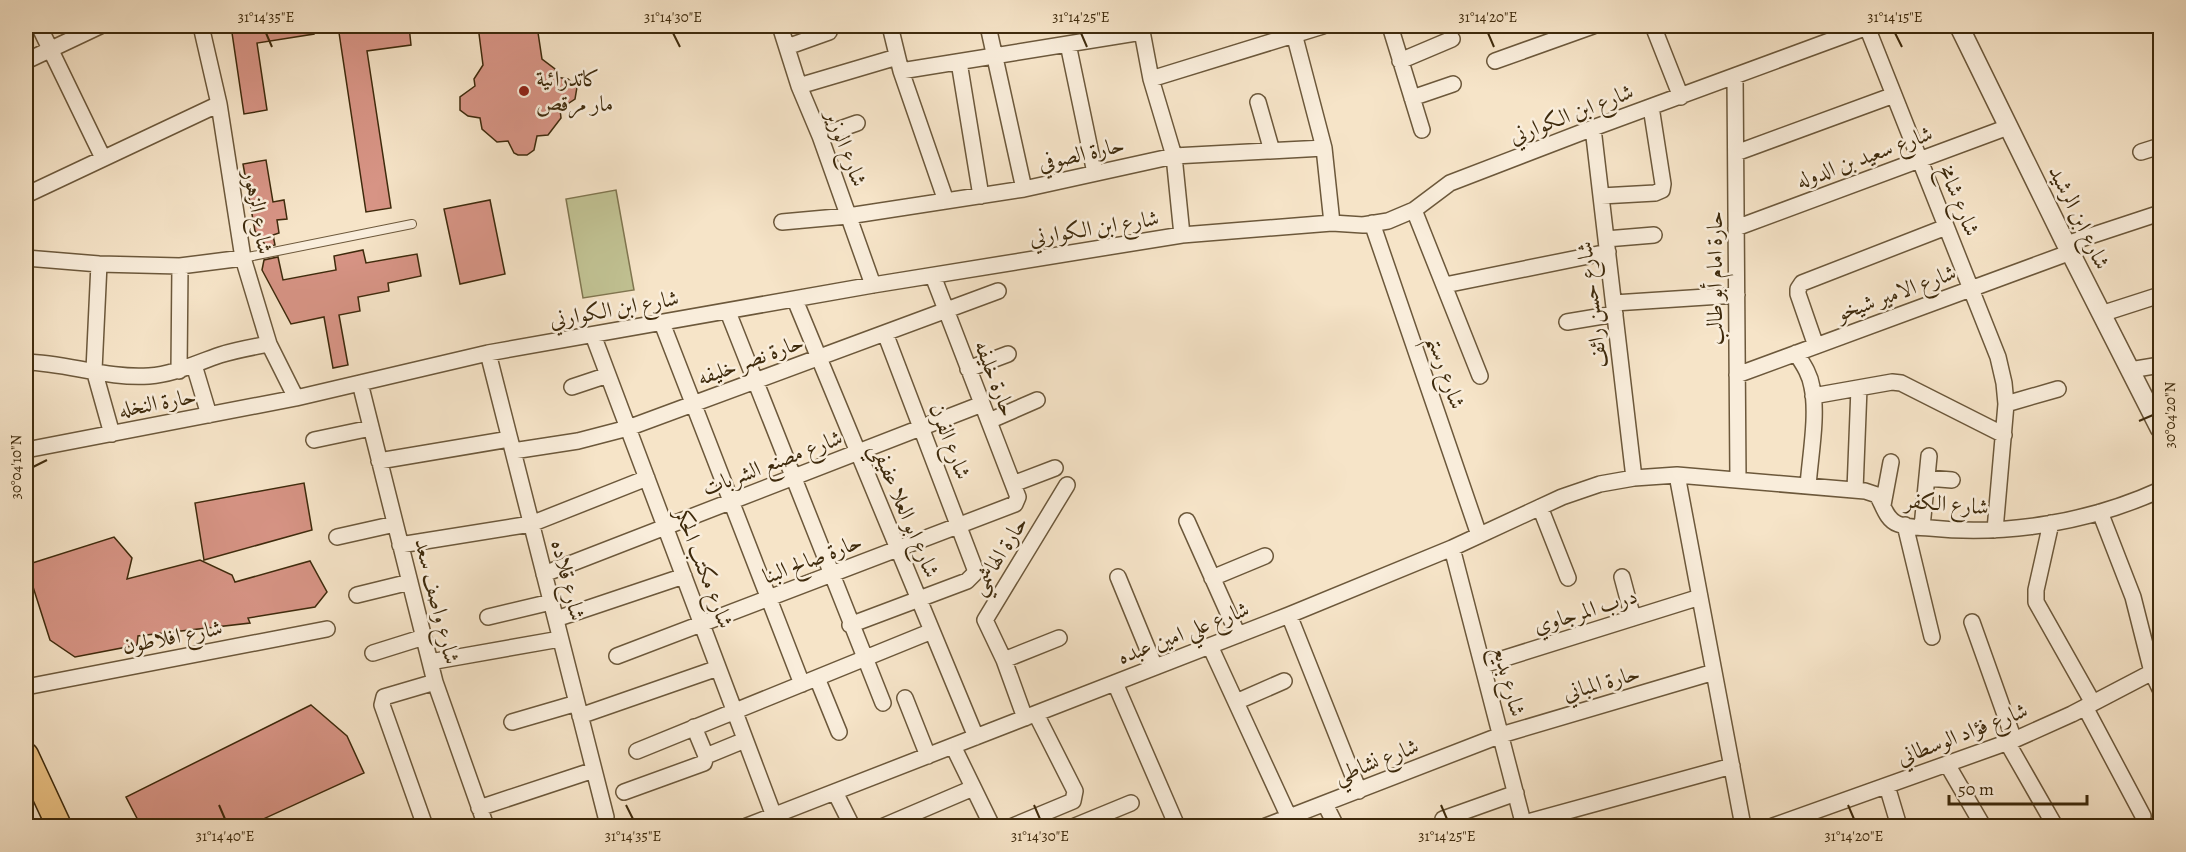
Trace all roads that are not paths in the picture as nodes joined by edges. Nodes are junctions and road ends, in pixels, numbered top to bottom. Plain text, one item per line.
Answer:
1 (39, 26) edge
2 (100, 26) edge
3 (201, 26) edge
4 (780, 26) edge
5 (890, 26) edge
6 (988, 26) edge
7 (1323, 26) edge
8 (1390, 26) edge
9 (1593, 26) edge
10 (1653, 26) edge
11 (1869, 26) edge
12 (1959, 26) edge
13 (1142, 29) edge
14 (1293, 30) edge
15 (829, 32) dead end
16 (1452, 39) dead end
17 (1068, 44) junction
18 (787, 47) junction
19 (51, 49) junction
20 (994, 56) junction
21 (26, 61) edge
22 (1401, 61) junction
23 (1495, 61) dead end
24 (960, 62) junction
25 (899, 64) junction
26 (1735, 76) junction
27 (1151, 79) junction
28 (1453, 84) dead end
29 (799, 86) junction
30 (1894, 95) junction
31 (1681, 97) junction
32 (1412, 98) junction
33 (1258, 102) dead end
34 (219, 104) junction
35 (1651, 107) junction
36 (857, 123) dead end
37 (2008, 126) junction
38 (1593, 128) junction
39 (1422, 130) dead end
40 (820, 136) junction
41 (2160, 146) edge
42 (1324, 148) junction
43 (1272, 151) junction
44 (2141, 152) dead end
45 (1736, 153) junction
46 (1174, 156) junction
47 (103, 158) junction
48 (1919, 160) junction
49 (1095, 173) junction
50 (1023, 189) junction
51 (26, 195) edge
52 (981, 196) junction
53 (1601, 196) junction
54 (946, 201) junction
55 (1414, 210) junction
56 (2160, 213) edge
57 (848, 216) junction
58 (782, 222) dead end
59 (1332, 223) junction
60 (412, 224) dead end
61 (1372, 224) junction
62 (1946, 227) junction
63 (1736, 228) junction
64 (1182, 235) junction
65 (1654, 235) dead end
66 (1607, 246) junction
67 (2069, 248) junction
68 (26, 258) edge
69 (243, 258) junction
70 (99, 264) junction
71 (180, 266) junction
72 (933, 276) junction
73 (873, 285) junction
74 (1445, 285) junction
75 (1971, 289) junction
76 (998, 291) dead end
77 (1737, 295) junction
78 (2160, 295) edge
79 (795, 300) junction
80 (1614, 309) junction
81 (946, 310) junction
82 (728, 312) junction
83 (2102, 314) junction
84 (1568, 322) dead end
85 (662, 323) junction
86 (885, 333) junction
87 (593, 335) junction
88 (269, 344) junction
89 (1816, 345) junction
90 (488, 353) junction
91 (1796, 353) junction
92 (1008, 354) dead end
93 (819, 358) junction
94 (26, 362) edge
95 (194, 365) junction
96 (2160, 365) edge
97 (968, 369) junction
98 (94, 370) junction
99 (2130, 370) junction
100 (179, 371) junction
101 (608, 375) junction
102 (1737, 375) junction
103 (1480, 376) dead end
104 (755, 381) junction
105 (360, 383) junction
106 (572, 387) dead end
107 (1859, 388) junction
108 (2058, 389) dead end
109 (1813, 396) junction
110 (296, 398) junction
111 (1037, 400) dead end
112 (693, 404) junction
113 (982, 404) junction
114 (2006, 404) junction
115 (210, 415) junction
116 (989, 421) junction
117 (371, 428) junction
118 (628, 428) junction
119 (922, 428) junction
120 (2160, 429) edge
121 (112, 434) junction
122 (2004, 435) junction
123 (314, 440) dead end
124 (511, 445) junction
125 (26, 450) edge
126 (858, 452) junction
127 (1929, 456) dead end
128 (379, 461) junction
129 (1891, 462) dead end
130 (1054, 468) dead end
131 (1677, 475) junction
132 (647, 478) junction
133 (793, 478) junction
134 (1634, 478) junction
135 (1927, 478) junction
136 (1738, 479) junction
137 (1952, 480) dead end
138 (1067, 485) dead end
139 (1808, 486) junction
140 (1016, 490) junction
141 (1855, 490) junction
142 (2160, 490) edge
143 (731, 502) junction
144 (1883, 505) junction
145 (1540, 507) junction
146 (2100, 512) junction
147 (1187, 521) dead end
148 (2052, 523) junction
149 (395, 524) junction
150 (531, 524) junction
151 (1905, 525) junction
152 (960, 526) junction
153 (665, 527) junction
154 (1922, 527) junction
155 (1995, 530) junction
156 (1479, 535) junction
157 (337, 537) dead end
158 (400, 545) junction
159 (1452, 548) junction
160 (898, 549) junction
161 (1265, 556) dead end
162 (544, 574) junction
163 (831, 575) junction
164 (684, 576) junction
165 (1118, 577) dead end
166 (1622, 577) dead end
167 (1212, 578) junction
168 (1568, 578) dead end
169 (410, 582) junction
170 (357, 595) dead end
171 (1700, 597) junction
172 (768, 598) junction
173 (919, 599) junction
174 (551, 602) junction
175 (1289, 615) junction
176 (488, 617) dead end
177 (1633, 618) junction
178 (556, 619) junction
179 (1972, 622) dead end
180 (702, 624) junction
181 (850, 625) junction
182 (327, 629) dead end
183 (932, 632) junction
184 (1238, 635) junction
185 (1932, 637) dead end
186 (423, 638) junction
187 (1059, 638) dead end
188 (560, 639) junction
189 (1210, 646) junction
190 (373, 653) dead end
191 (617, 656) dead end
192 (864, 659) junction
193 (1004, 660) junction
194 (430, 662) junction
195 (1483, 665) junction
196 (718, 668) junction
197 (1155, 668) junction
198 (2156, 670) edge
199 (1714, 672) junction
200 (817, 678) junction
201 (1284, 681) dead end
202 (435, 682) junction
203 (1115, 683) junction
204 (802, 684) junction
205 (26, 687) edge
206 (2160, 689) edge
207 (905, 698) dead end
208 (1236, 702) junction
209 (883, 703) dead end
210 (2089, 705) junction
211 (578, 709) junction
212 (734, 711) junction
213 (1031, 716) junction
214 (512, 723) dead end
215 (694, 727) junction
216 (839, 732) dead end
217 (1501, 735) junction
218 (976, 737) junction
219 (745, 740) junction
220 (2011, 741) junction
221 (953, 746) junction
222 (637, 751) dead end
223 (26, 755) edge
224 (706, 756) junction
225 (928, 756) junction
226 (1947, 764) junction
227 (1732, 766) junction
228 (594, 770) junction
229 (1887, 786) junction
230 (973, 788) junction
231 (1359, 791) junction
232 (624, 792) dead end
233 (835, 792) junction
234 (1516, 793) junction
235 (1131, 803) dead end
236 (1325, 804) junction
237 (478, 808) junction
238 (774, 816) junction
239 (2143, 816) dead end
240 (606, 818) dead end
241 (1443, 819) dead end
242 (1101, 822) edge
243 (1291, 822) edge
244 (1524, 825) edge
245 (54, 826) edge
246 (425, 826) edge
247 (486, 826) edge
248 (747, 826) edge
249 (852, 826) edge
250 (884, 826) edge
251 (992, 826) edge
252 (1013, 826) edge
253 (1075, 826) edge
254 (1177, 826) edge
255 (1266, 826) edge
256 (1336, 826) edge
257 (1743, 826) edge
258 (1773, 826) edge
259 (1899, 826) edge
260 (1983, 826) edge
261 (2055, 826) edge

1 - 19 street
2 - 19 street
3 - 34 street, شارع الزهور
4 - 18 street, شارع الوزير
5 - 25 street
6 - 20 street
7 - 14 street
8 - 22 street
9 - 23 street
10 - 31 street
11 - 26 street, شارع ابن الكوارني
11 - 30 street, شارع شامخ
12 - 37 street, شارع ابن الرشيد
13 - 17 street
13 - 27 street
14 - 27 street
14 - 42 street
15 - 18 street
16 - 22 street
17 - 20 street
17 - 49 street
18 - 29 street, شارع الوزير
19 - 21 street
19 - 47 street
20 - 24 street
20 - 50 street
22 - 32 street
24 - 25 street
24 - 52 street
25 - 29 street
25 - 54 street
26 - 31 street, شارع ابن الكوارني
26 - 45 street, حارة امام أبو طالب
27 - 46 street
28 - 32 street
29 - 40 street, شارع الوزير
30 - 45 street
30 - 48 street, شارع شامخ
31 - 35 street, شارع ابن الكوارني
32 - 39 street
33 - 43 street
34 - 47 street
34 - 69 street, شارع الزهور
35 - 38 street, شارع ابن الكوارني
35 - 53 street
36 - 40 street
37 - 48 street, شارع سعيد بن الدوله
37 - 67 street, شارع ابن الرشيد
38 - 53 street, شارع حسن رائف
38 - 55 street, شارع ابن الكوارني
40 - 57 street, شارع الوزير
41 - 44 street
42 - 43 street, حارة الصوفي
42 - 59 street
43 - 46 street, حارة الصوفي
45 - 63 street, حارة امام أبو طالب
46 - 49 street, حارة الصوفي
46 - 64 street
47 - 51 street
48 - 62 street, شارع شامخ
48 - 63 street, شارع سعيد بن الدوله
49 - 50 street, حارة الصوفي
50 - 52 street, حارة الصوفي
52 - 54 street, حارة الصوفي
53 - 66 street, شارع حسن رائف
54 - 57 street, حارة الصوفي
55 - 61 street, شارع ابن الكوارني
55 - 74 street
56 - 67 street, شارع الامير شيخو
57 - 58 street, حارة الصوفي
57 - 73 street, شارع الوزير
59 - 61 street, شارع ابن الكوارني
59 - 64 street, شارع ابن الكوارني
60 - 69 lane
61 - 156 street, شارع رستم
62 - 75 street, شارع شامخ
62 - 89 street
63 - 77 street, حارة امام أبو طالب
64 - 72 street, شارع ابن الكوارني
65 - 66 street
66 - 74 street
66 - 80 street, شارع حسن رائف
67 - 75 street, شارع الامير شيخو
67 - 83 street, شارع ابن الرشيد
68 - 70 street
69 - 71 street
69 - 88 street, شارع الزهور
70 - 71 street
70 - 98 street
71 - 100 street
72 - 73 street, شارع ابن الكوارني
72 - 81 street, حارة خليفه
73 - 79 street, شارع ابن الكوارني
74 - 103 street
75 - 89 street, شارع الامير شيخو
75 - 114 street, شارع شامخ
76 - 81 street, حارة نصر خليفه
77 - 80 street
77 - 102 street, حارة امام أبو طالب
78 - 83 street
79 - 82 street, شارع ابن الكوارني
79 - 93 street, شارع ابو العلا عفيفي
80 - 84 street
80 - 134 street, شارع حسن رائف
81 - 86 street, حارة نصر خليفه
81 - 97 street, حارة خليفه
82 - 85 street, شارع ابن الكوارني
82 - 104 street
83 - 99 street, شارع ابن الرشيد
85 - 87 street, شارع ابن الكوارني
85 - 112 street
86 - 93 street, حارة نصر خليفه
86 - 119 street, شارع الفرن
87 - 90 street, شارع ابن الكوارني
87 - 101 street, شارع مكتب الحكر
88 - 95 street
88 - 110 street, شارع الزهور
89 - 91 street, شارع الامير شيخو
90 - 105 street, شارع ابن الكوارني
90 - 124 street, شارع قلاده
91 - 102 street, شارع الامير شيخو
91 - 109 street
92 - 97 street
93 - 104 street, حارة نصر خليفه
93 - 126 street, شارع ابو العلا عفيفي
94 - 98 street
95 - 100 street
95 - 115 street
96 - 99 street
97 - 113 street, حارة خليفه
98 - 100 street
98 - 121 street
99 - 120 street, شارع ابن الرشيد
101 - 106 street
101 - 118 street, شارع مكتب الحكر
102 - 136 street, حارة امام أبو طالب
104 - 112 street, حارة نصر خليفه
104 - 133 street
105 - 110 street, شارع ابن الكوارني
105 - 117 street, شارع واصف سعد
107 - 109 street
107 - 122 street
107 - 141 street
108 - 114 street
109 - 139 street
110 - 115 street, حارة النخله
111 - 116 street
112 - 118 street, حارة نصر خليفه
112 - 143 street
113 - 116 street, حارة خليفه
113 - 119 street, شارع مصنع الشربات
114 - 122 street, شارع شامخ
115 - 121 street, حارة النخله
116 - 140 street, حارة خليفه
117 - 123 street
117 - 128 street, شارع واصف سعد
118 - 124 street, حارة نصر خليفه
118 - 132 street, شارع مكتب الحكر
119 - 126 street, شارع مصنع الشربات
119 - 152 street, شارع الفرن
121 - 125 street, حارة النخله
122 - 155 street, شارع شامخ
124 - 128 street, حارة نصر خليفه
124 - 150 street, شارع قلاده
126 - 133 street, شارع مصنع الشربات
126 - 160 street, شارع ابو العلا عفيفي
127 - 135 street
128 - 149 street, شارع واصف سعد
129 - 144 street
130 - 140 street, حارة صالح البنا
131 - 134 street, شارع الكفر
131 - 136 street, شارع الكفر
131 - 171 street
132 - 150 street
132 - 153 street, شارع مكتب الحكر
133 - 143 street, شارع مصنع الشربات
133 - 163 street
134 - 145 street, شارع علي امين عبده
135 - 137 street
135 - 154 street
136 - 139 street, شارع الكفر
138 - 193 street, حارة الهاشمي
139 - 141 street, شارع الكفر
140 - 152 street, حارة صالح البنا
141 - 144 street, شارع الكفر
142 - 146 street, شارع الكفر
143 - 153 street, شارع مصنع الشربات
143 - 172 street
144 - 151 street, شارع الكفر
145 - 156 street, شارع علي امين عبده
145 - 168 street
146 - 148 street, شارع الكفر
146 - 198 street
147 - 167 street
148 - 155 street, شارع الكفر
148 - 210 street
149 - 157 street
149 - 158 street, شارع واصف سعد
150 - 158 street
150 - 162 street, شارع قلاده
151 - 154 street, شارع الكفر
151 - 185 street
152 - 160 street, حارة صالح البنا
152 - 173 street, شارع الفرن
153 - 162 street, شارع مصنع الشربات
153 - 164 street, شارع مكتب الحكر
154 - 155 street, شارع الكفر
156 - 159 street, شارع علي امين عبده
158 - 169 street, شارع واصف سعد
159 - 175 street, شارع علي امين عبده
159 - 195 street, شارع بديع
160 - 163 street, حارة صالح البنا
160 - 173 street, شارع ابو العلا عفيفي
161 - 167 street
162 - 174 street, شارع قلاده
163 - 172 street, حارة صالح البنا
163 - 181 street
164 - 178 street
164 - 180 street, شارع مكتب الحكر
165 - 197 street
166 - 177 street
167 - 184 street
169 - 170 street
169 - 186 street, شارع واصف سعد
171 - 177 street, درب المرجاوي
171 - 199 street
172 - 180 street, حارة صالح البنا
172 - 204 street
173 - 181 street
173 - 183 street, شارع ابو العلا عفيفي
174 - 176 street
174 - 178 street, شارع قلاده
175 - 184 street, شارع علي امين عبده
175 - 231 street
177 - 195 street, درب المرجاوي
178 - 188 street, شارع قلاده
179 - 220 street
180 - 191 street, حارة صالح البنا
180 - 196 street, شارع مكتب الحكر
181 - 192 street
182 - 205 street, شارع افلاطون
183 - 192 street
183 - 218 street, شارع ابو العلا عفيفي
184 - 189 street, شارع علي امين عبده
186 - 190 street
186 - 194 street, شارع واصف سعد
187 - 193 street
188 - 194 street
188 - 211 street, شارع قلاده
189 - 197 street, شارع علي امين عبده
189 - 208 street
192 - 200 street
192 - 209 street
193 - 213 street, حارة الهاشمي
194 - 202 street, شارع واصف سعد
195 - 217 street, شارع بديع
196 - 211 street
196 - 212 street, شارع مكتب الحكر
197 - 203 street, شارع علي امين عبده
198 - 206 street
198 - 210 street, شارع فؤاد الوسطاني
199 - 217 street, حارة المباني
199 - 227 street
200 - 204 street
200 - 216 street
201 - 208 street
202 - 237 street, شارع واصف سعد
202 - 246 street
203 - 213 street, شارع علي امين عبده
203 - 254 street
204 - 212 street
207 - 225 street
208 - 243 street
210 - 220 street, شارع فؤاد الوسطاني
210 - 239 street
211 - 214 street
211 - 228 street, شارع قلاده
212 - 215 street
212 - 219 street, شارع مكتب الحكر
213 - 218 street, شارع علي امين عبده
213 - 252 street, حارة الهاشمي
215 - 222 street
215 - 224 street
217 - 231 street, شارع نشاطي
217 - 234 street, شارع بديع
218 - 221 street, شارع علي امين عبده
219 - 224 street
219 - 238 street, شارع مكتب الحكر
220 - 226 street, شارع فؤاد الوسطاني
220 - 261 street
221 - 225 street, شارع علي امين عبده
221 - 230 street
223 - 245 main road
224 - 232 street
225 - 233 street, شارع علي امين عبده
226 - 229 street, شارع فؤاد الوسطاني
226 - 260 street
227 - 244 street
227 - 257 street
228 - 237 street
228 - 240 street, شارع قلاده
229 - 258 street, شارع فؤاد الوسطاني
229 - 259 street
230 - 250 street
230 - 251 street
231 - 236 street, شارع نشاطي
233 - 238 street, شارع علي امين عبده
233 - 249 street
234 - 241 street
234 - 244 street, شارع بديع
235 - 242 street
236 - 243 street, شارع نشاطي
236 - 256 street
237 - 247 street, شارع واصف سعد
238 - 248 street, شارع علي امين عبده
242 - 253 street
243 - 255 street, شارع نشاطي

